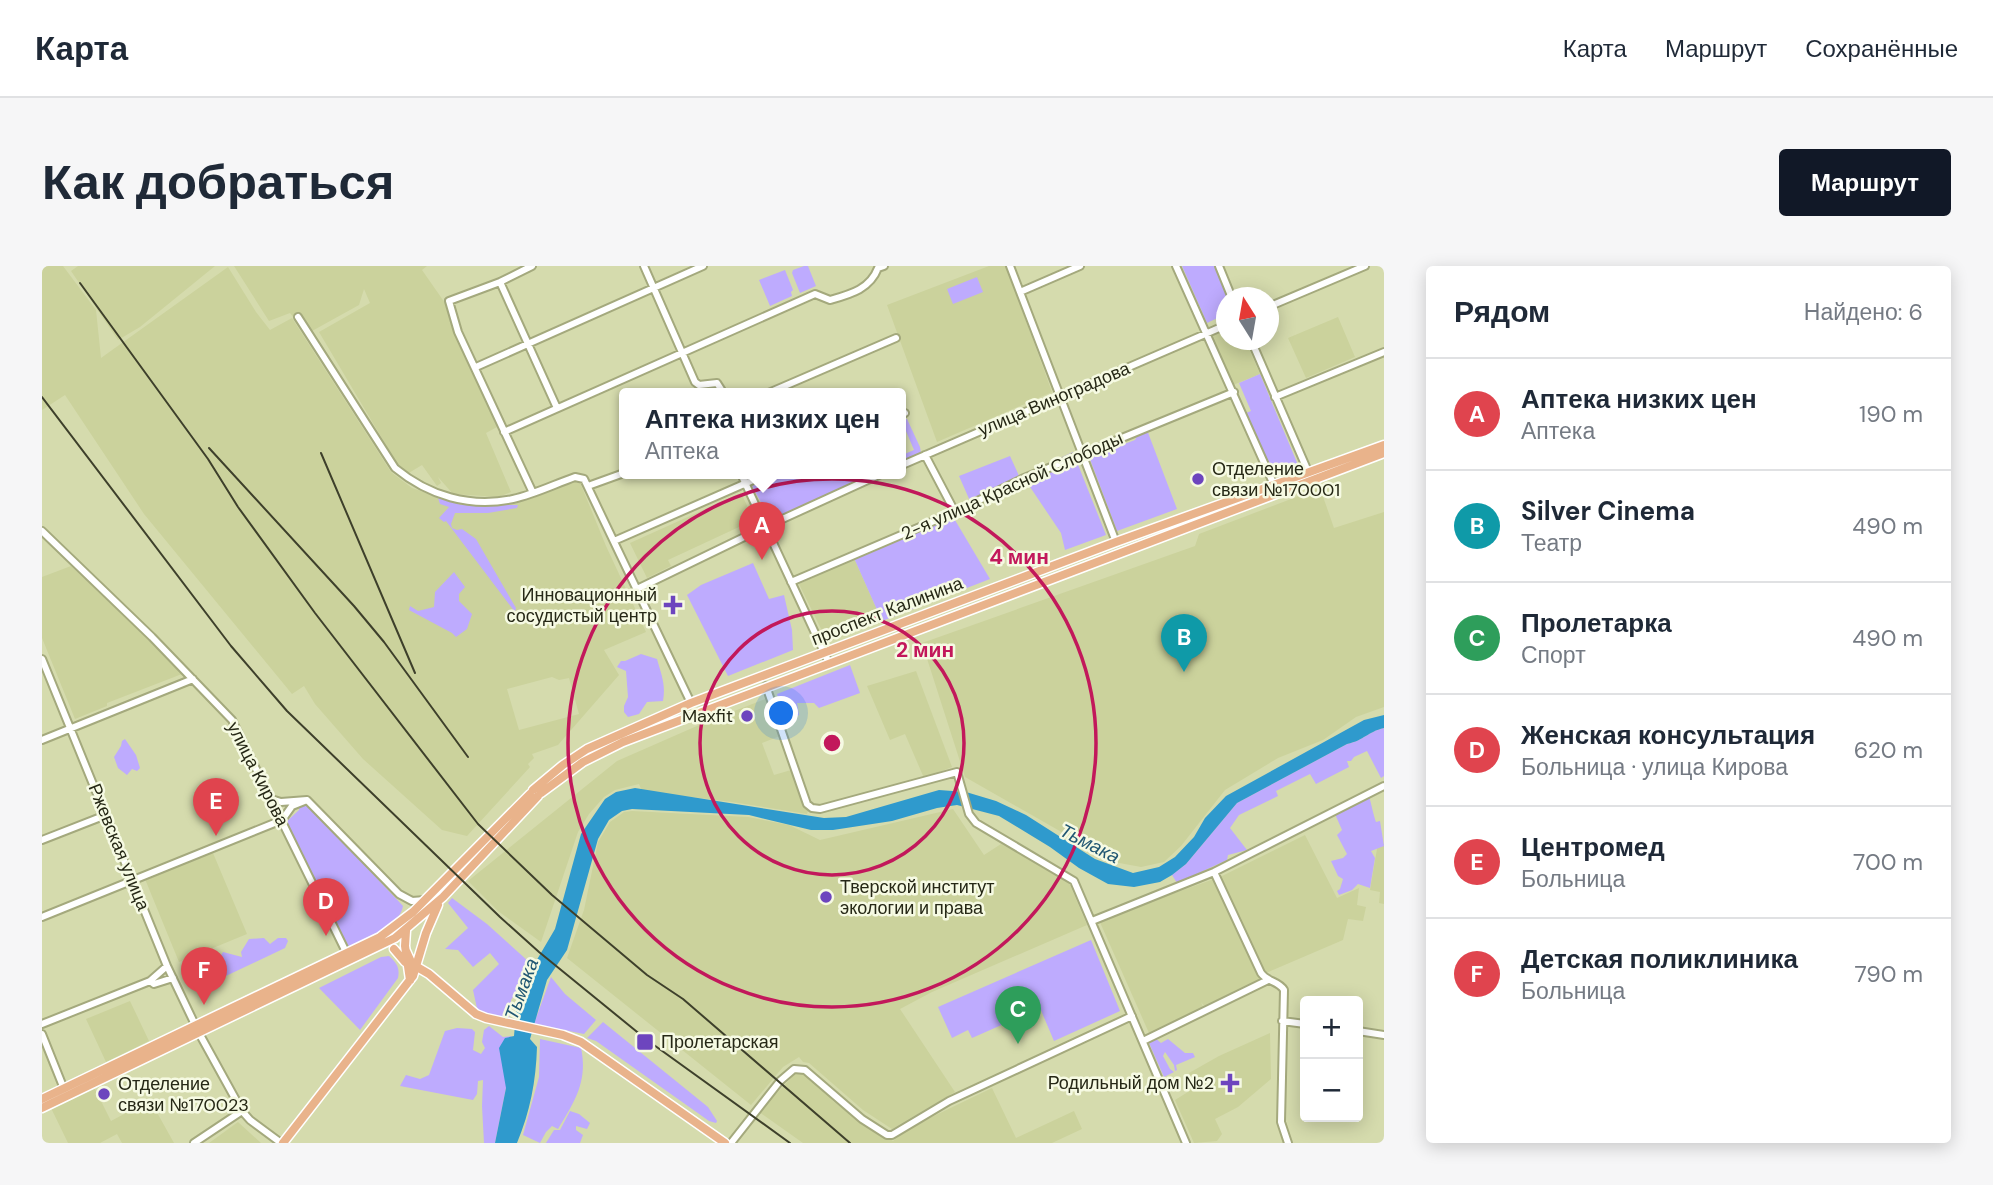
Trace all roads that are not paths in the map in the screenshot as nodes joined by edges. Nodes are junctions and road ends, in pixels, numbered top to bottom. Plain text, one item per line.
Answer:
1 (532, 266) edge
2 (643, 266) edge
3 (703, 266) edge
4 (1010, 266) edge
5 (1080, 266) edge
6 (1176, 266) edge
7 (1219, 266) edge
8 (1364, 266) edge
9 (880, 267) edge
10 (500, 282) junction
11 (654, 287) junction
12 (1228, 287) edge
13 (1020, 292) junction
14 (1279, 303) edge
15 (298, 317) dead end
16 (1216, 329) edge
17 (1208, 332) junction
18 (896, 338) dead end
19 (528, 342) junction
20 (1255, 350) edge
21 (1384, 352) edge
22 (682, 354) junction
23 (475, 367) junction
24 (721, 388) edge
25 (780, 388) edge
26 (1234, 392) junction
27 (1060, 396) junction
28 (1275, 397) junction
29 (557, 408) junction
30 (504, 432) junction
31 (1384, 445) edge
32 (1384, 453) edge
33 (925, 454) junction
34 (1082, 454) junction
35 (906, 463) edge
36 (619, 475) edge
37 (1310, 476) junction
38 (744, 479) edge
39 (756, 479) edge
40 (870, 479) edge
41 (746, 484) junction
42 (1274, 485) junction
43 (588, 486) junction
44 (533, 493) junction
45 (955, 512) junction
46 (765, 527) junction
47 (42, 531) edge
48 (614, 541) junction
49 (1115, 542) junction
50 (1115, 554) junction
51 (791, 582) junction
52 (637, 589) junction
53 (915, 617) junction
54 (912, 632) junction
55 (824, 652) junction
56 (42, 659) edge
57 (829, 663) junction
58 (769, 672) junction
59 (193, 679) junction
60 (766, 686) junction
61 (691, 703) junction
62 (689, 716) junction
63 (71, 728) junction
64 (42, 740) edge
65 (1384, 786) edge
66 (535, 793) junction
67 (271, 799) junction
68 (307, 800) junction
69 (106, 815) junction
70 (282, 820) junction
71 (42, 840) edge
72 (466, 865) junction
73 (1214, 872) junction
74 (133, 880) junction
75 (443, 897) junction
76 (425, 900) junction
77 (413, 912) junction
78 (42, 917) edge
79 (1091, 920) junction
80 (405, 931) junction
81 (385, 945) junction
82 (422, 946) junction
83 (394, 949) junction
84 (405, 951) junction
85 (347, 954) junction
86 (167, 966) junction
87 (413, 967) junction
88 (429, 974) junction
89 (173, 978) junction
90 (410, 980) junction
91 (1268, 980) junction
92 (150, 981) junction
93 (1132, 1016) junction
94 (1282, 1020) junction
95 (1300, 1023) edge
96 (42, 1024) edge
97 (197, 1030) junction
98 (1363, 1032) edge
99 (42, 1034) edge
100 (1384, 1035) edge
101 (1143, 1041) junction
102 (64, 1088) junction
103 (42, 1099) edge
104 (42, 1108) edge
105 (242, 1111) junction
106 (194, 1143) edge
107 (282, 1143) edge
108 (725, 1143) edge
109 (731, 1143) edge
110 (1186, 1143) edge
111 (1289, 1143) edge

1 - 10 street
2 - 11 street
3 - 11 street
4 - 13 street
5 - 13 street
6 - 17 street
7 - 12 street
8 - 14 street
9 - 22 street
10 - 19 street
10 - 23 street
11 - 19 street
11 - 22 street
13 - 27 street
15 - 44 street
16 - 17 street, улица Виноградова
17 - 26 street
17 - 27 street, улица Виноградова
18 - 25 street
19 - 23 street
19 - 29 street
20 - 28 street
21 - 28 street
22 - 24 street
22 - 29 street
23 - 30 street
26 - 34 street, 2-я улица Красной Слободы
26 - 42 street
27 - 33 street, улица Виноградова
27 - 34 street
28 - 37 street
29 - 30 street
30 - 44 street
31 - 37 main road, проспект Калинина
32 - 37 main road, проспект Калинина
33 - 35 street, улица Виноградова
33 - 45 street
34 - 45 street, 2-я улица Красной Слободы
34 - 49 street
36 - 43 street
37 - 42 main road, проспект Калинина
37 - 50 main road, проспект Калинина
38 - 41 street
39 - 41 street
40 - 46 street
41 - 46 street
41 - 48 street
42 - 49 main road, проспект Калинина
43 - 44 street
43 - 48 street
45 - 51 street, 2-я улица Красной Слободы
46 - 51 street
46 - 52 street
47 - 59 street, улица Кирова
48 - 52 street
49 - 50 main road
49 - 53 main road, проспект Калинина
50 - 54 main road, проспект Калинина
51 - 55 street
52 - 61 street
53 - 54 main road
53 - 55 main road, проспект Калинина
54 - 57 main road, проспект Калинина
55 - 57 street
55 - 58 main road, проспект Калинина
56 - 63 street, Ржевская улица
57 - 60 main road, проспект Калинина
58 - 60 main road
58 - 61 main road, проспект Калинина
59 - 63 street
59 - 67 street, улица Кирова
60 - 62 main road, проспект Калинина
60 - 79 street
61 - 62 main road
61 - 66 main road, проспект Калинина
62 - 66 main road, проспект Калинина
63 - 64 street
63 - 69 street, Ржевская улица
65 - 73 street
66 - 72 main road, проспект Калинина
67 - 68 street
67 - 70 street, улица Кирова
68 - 70 street
68 - 76 street
69 - 71 street
69 - 74 street, Ржевская улица
70 - 74 street
70 - 85 street, улица Кирова
72 - 75 main road
72 - 76 main road
73 - 79 street
73 - 91 street
74 - 78 street
74 - 86 street, Ржевская улица
75 - 80 main road
75 - 82 main road
76 - 77 main road
77 - 80 main road
77 - 85 main road
79 - 93 street
80 - 81 main road
80 - 84 main road
81 - 83 main road
81 - 97 main road
82 - 87 main road
82 - 88 main road
83 - 84 main road
83 - 87 main road
84 - 87 main road
85 - 97 main road
86 - 89 street, Ржевская улица
86 - 92 street
87 - 88 main road
87 - 90 main road
88 - 90 main road
88 - 108 main road
89 - 92 street
89 - 97 street, Ржевская улица
90 - 107 main road
91 - 94 street
91 - 101 street
92 - 96 street
93 - 101 street
93 - 109 street
94 - 95 street
94 - 111 street
97 - 102 main road
97 - 104 main road
97 - 105 street, Ржевская улица
98 - 100 street
99 - 102 street
101 - 110 street
102 - 103 main road
105 - 106 street
105 - 107 street

